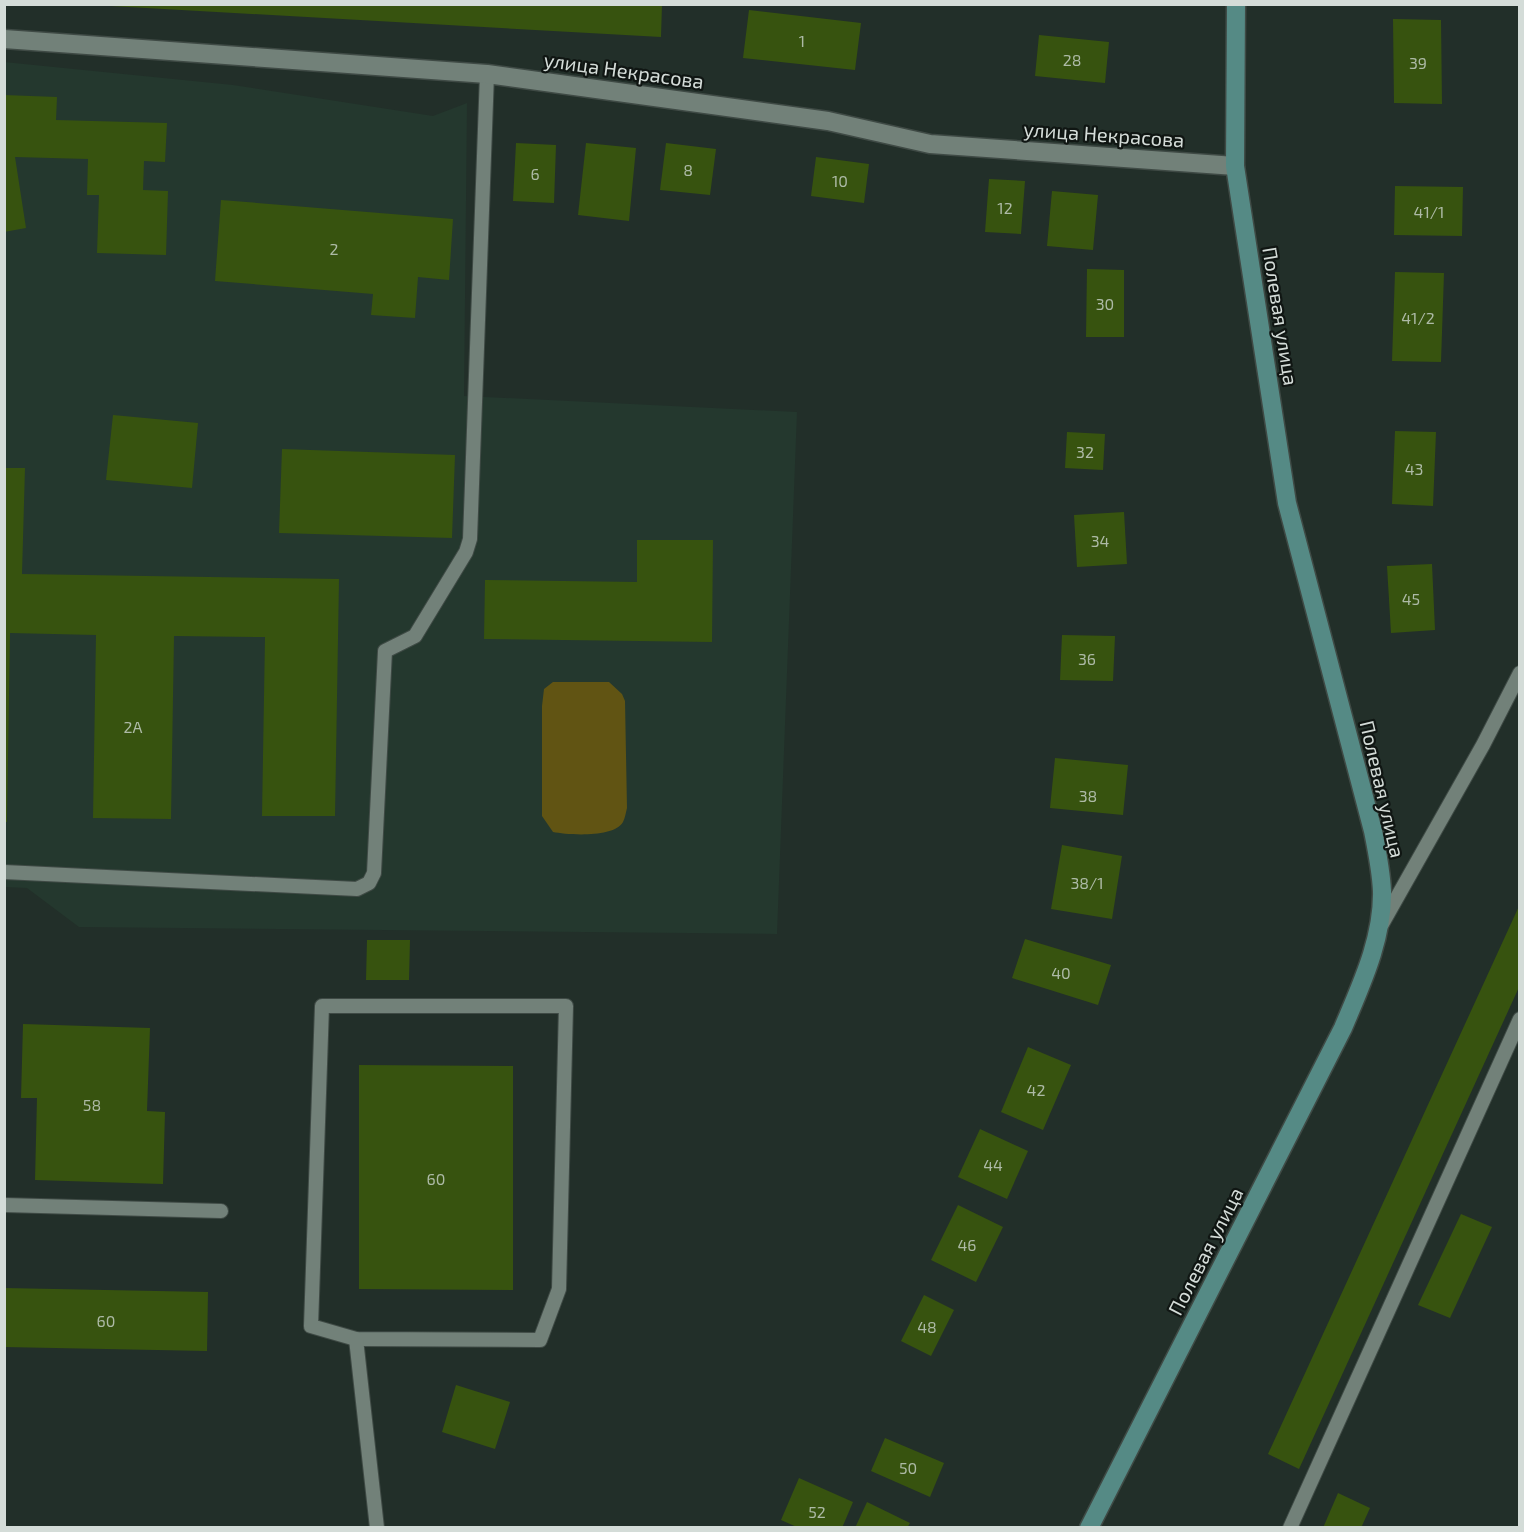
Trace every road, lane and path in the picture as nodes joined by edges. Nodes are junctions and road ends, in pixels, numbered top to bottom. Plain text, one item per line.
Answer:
1 (1236, 4) edge
2 (4, 39) edge
3 (487, 74) junction
4 (1235, 166) junction
5 (1520, 673) edge
6 (4, 872) edge
7 (1378, 931) junction
8 (1520, 1019) edge
9 (4, 1204) edge
10 (221, 1211) dead end
11 (356, 1339) junction
12 (378, 1527) edge
13 (1089, 1527) edge
14 (1290, 1527) edge

1 - 4 street, Полевая улица
2 - 3 street, улица Некрасова
3 - 4 street, улица Некрасова
3 - 6 lane
4 - 7 street, Полевая улица
5 - 7 lane
7 - 13 street, Полевая улица
8 - 14 lane
9 - 10 lane
11 - 11 lane
11 - 12 lane

